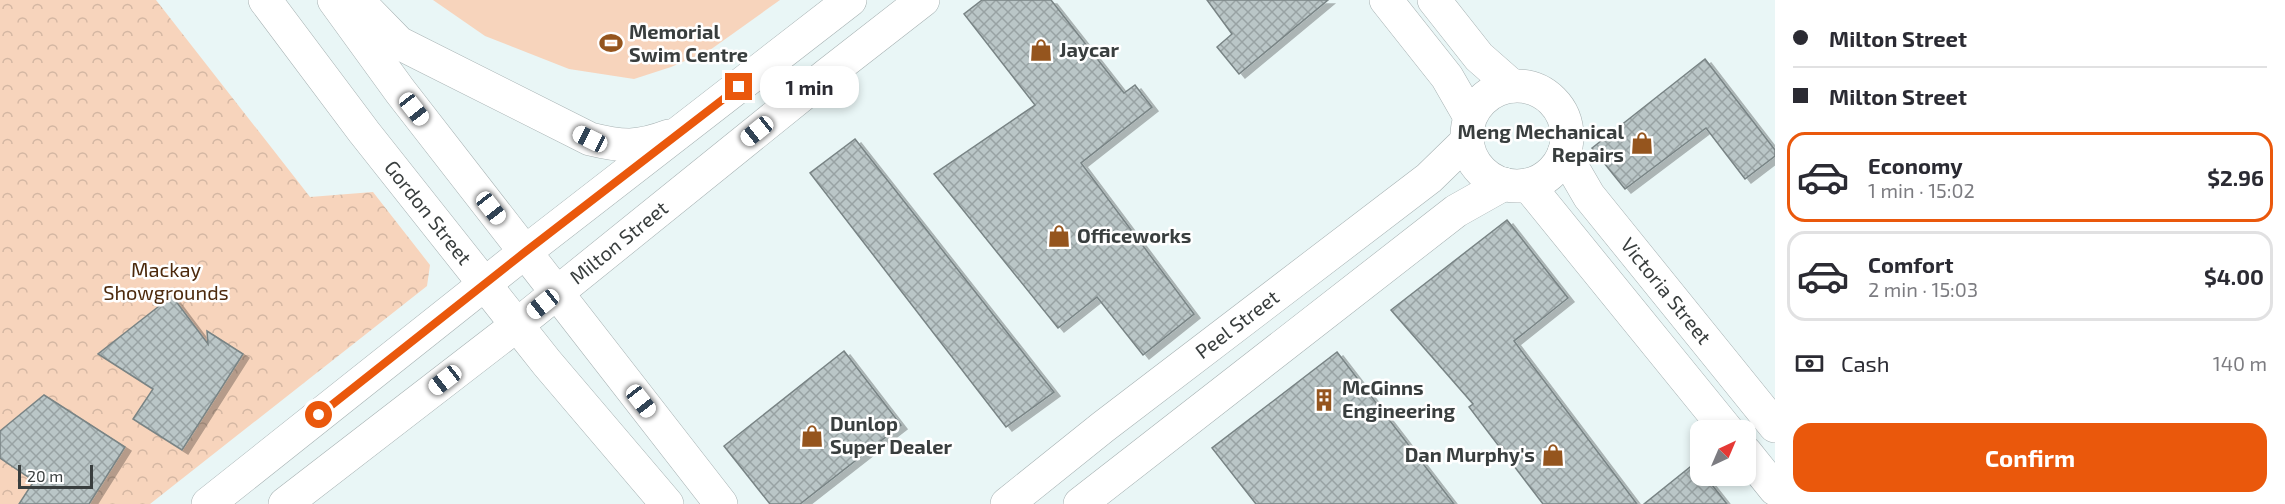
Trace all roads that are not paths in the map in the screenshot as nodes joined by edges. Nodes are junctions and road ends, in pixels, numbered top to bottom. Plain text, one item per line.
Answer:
1 (265, 0) edge
2 (334, 0) edge
3 (357, 0) edge
4 (849, 0) edge
5 (923, 0) edge
6 (1386, 0) edge
7 (1434, 0) edge
8 (1512, 86) junction
9 (1468, 129) junction
10 (684, 130) junction
11 (1564, 153) junction
12 (1516, 184) junction
13 (525, 252) junction
14 (484, 284) junction
15 (556, 293) junction
16 (517, 325) junction
17 (1719, 420) edge
18 (1775, 426) edge
19 (1756, 465) edge
20 (1775, 489) edge
21 (208, 504) edge
22 (285, 504) edge
23 (667, 504) edge
24 (722, 504) edge
25 (1007, 504) edge
26 (1080, 504) edge

1 - 14 street, Gordon Street
2 - 13 street
3 - 10 street
4 - 10 street
5 - 15 street, Milton Street
6 - 9 street
7 - 8 street
8 - 9 street
8 - 11 street
9 - 12 street
9 - 25 street, Peel Street
10 - 13 street
11 - 12 street
11 - 18 street, Victoria Street
12 - 17 street, Victoria Street
12 - 26 street
13 - 14 street
13 - 15 street
14 - 16 street, Gordon Street
14 - 21 street
15 - 16 street, Milton Street
15 - 24 street
16 - 22 street, Milton Street
16 - 23 street, Gordon Street
19 - 20 street

